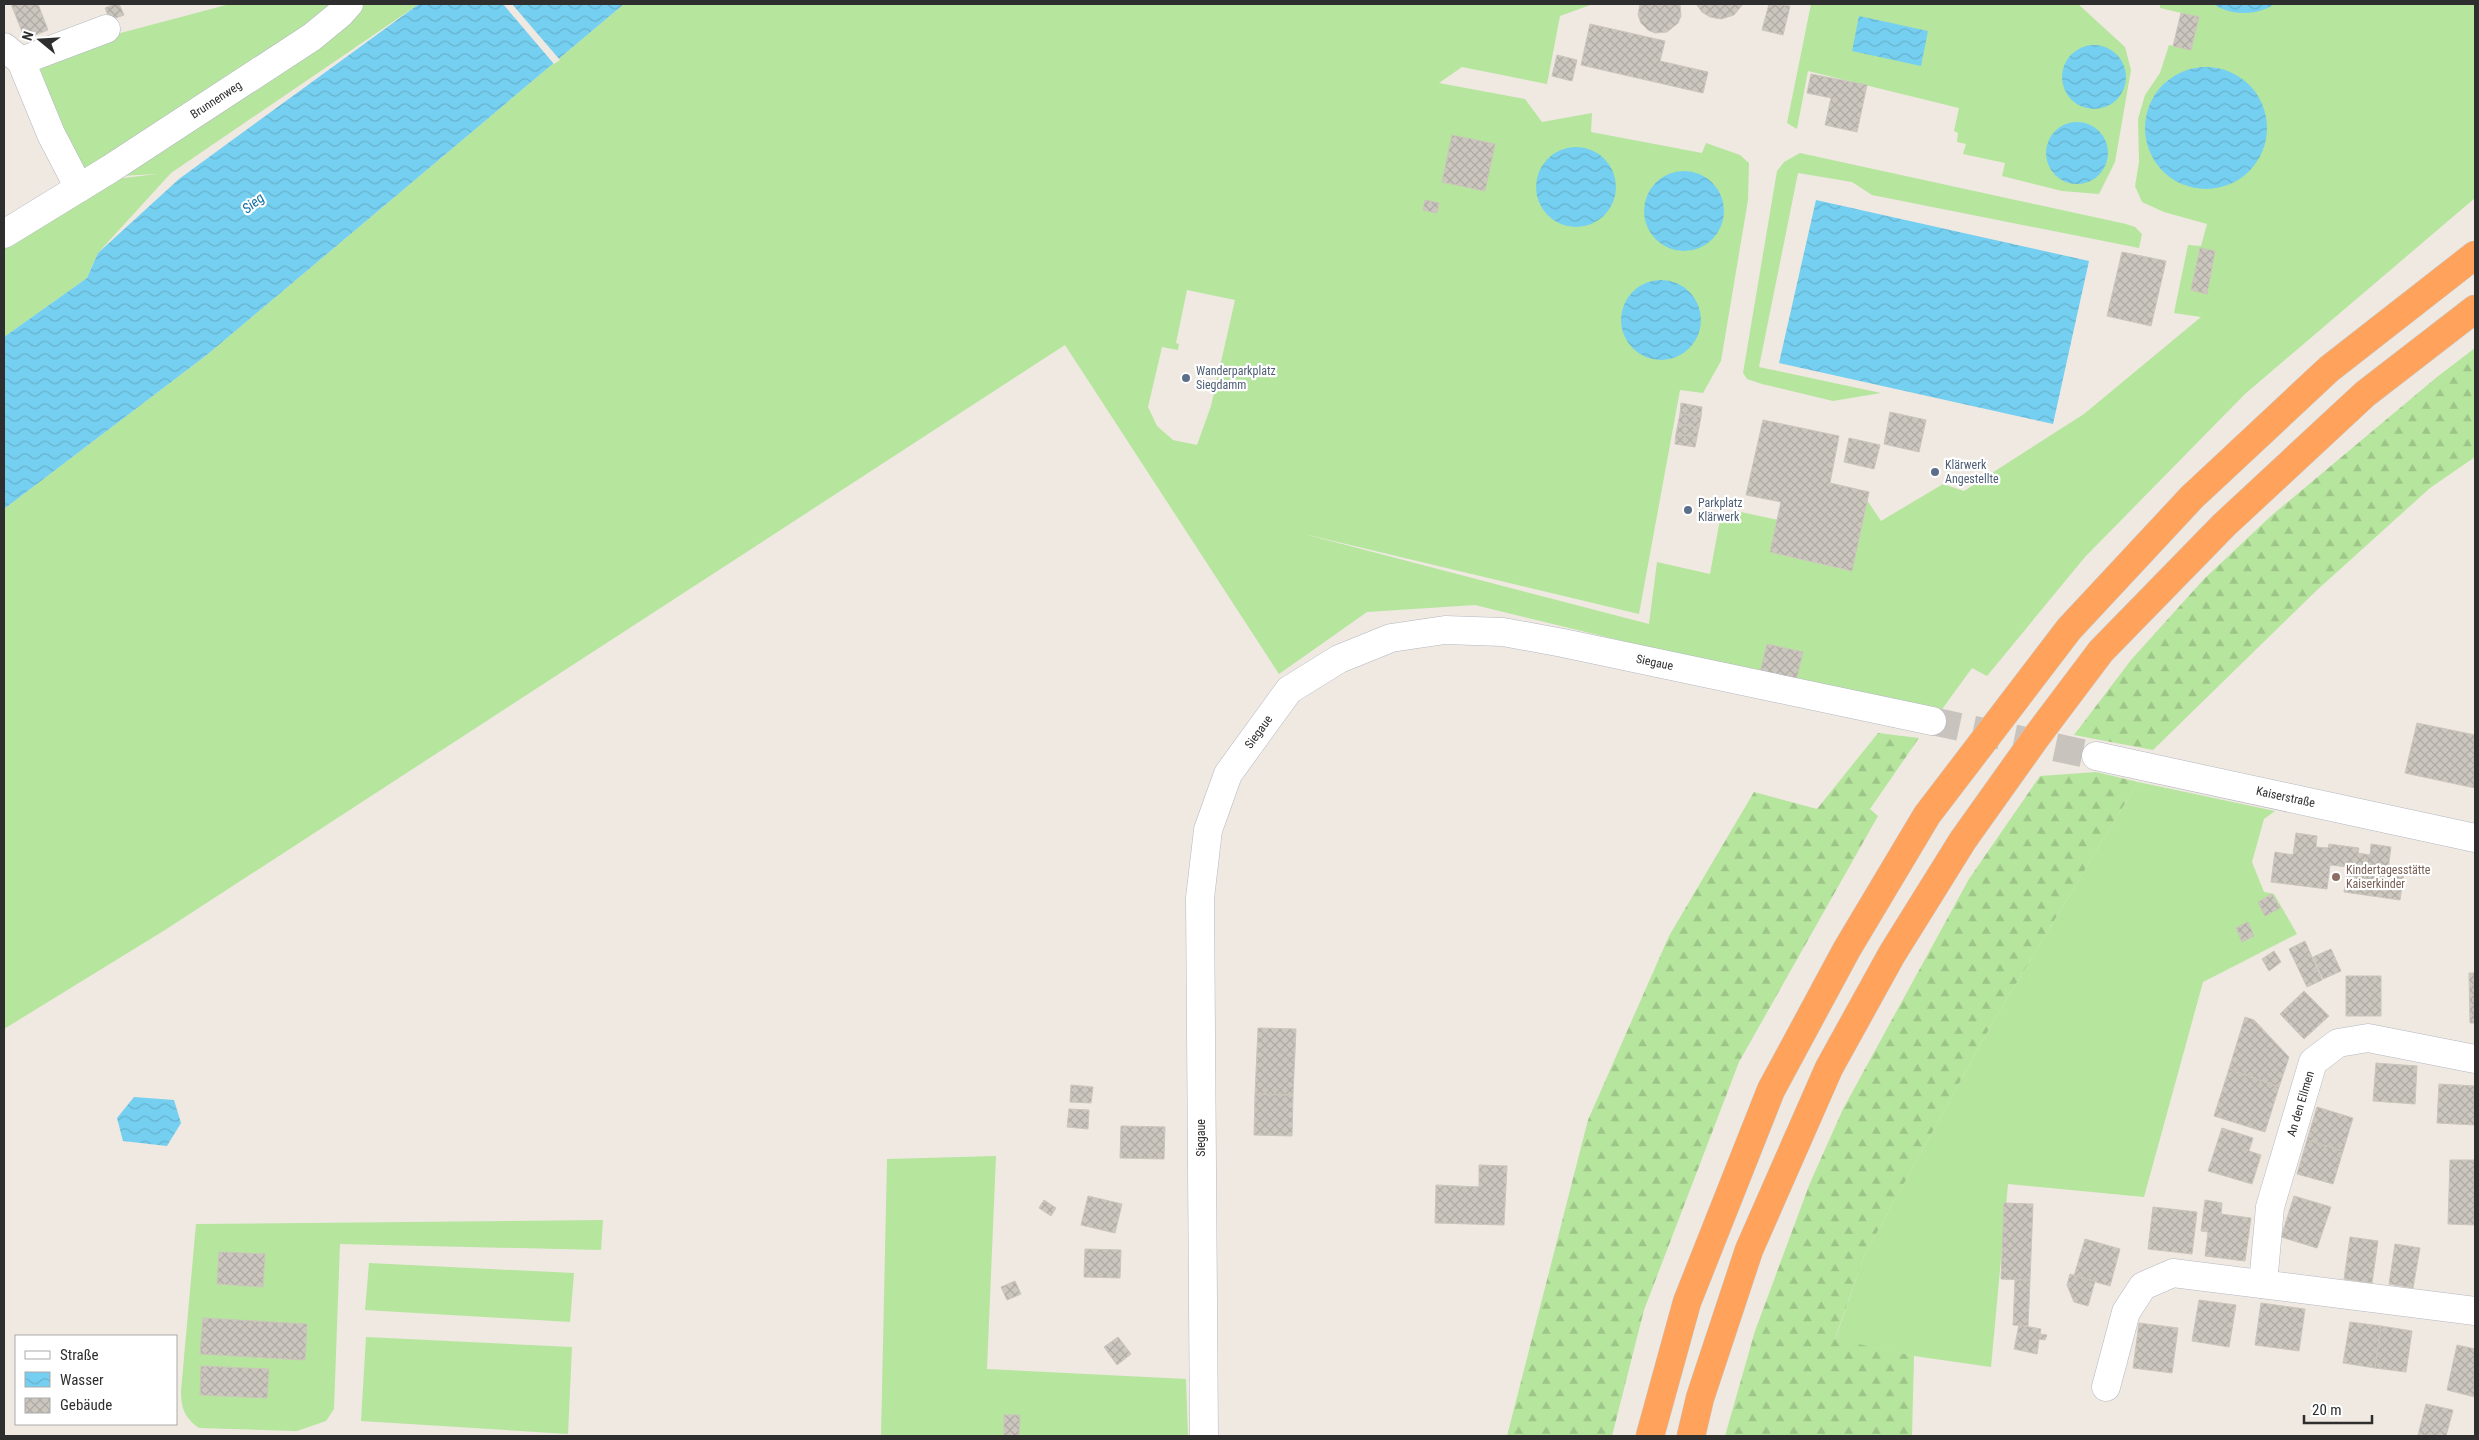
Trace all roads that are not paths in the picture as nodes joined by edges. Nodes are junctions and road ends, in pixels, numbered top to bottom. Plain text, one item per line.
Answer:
1 (349, 4) edge
2 (106, 30) dead end
3 (12, 54) edge
4 (78, 188) junction
5 (4, 234) edge
6 (2475, 255) edge
7 (2475, 309) edge
8 (1932, 721) tunnel mouth
9 (2096, 756) tunnel mouth
10 (2475, 838) edge
11 (2475, 1058) edge
12 (2263, 1284) junction
13 (2475, 1311) edge
14 (2106, 1387) dead end
15 (1204, 1436) edge
16 (1650, 1436) edge
17 (1691, 1436) edge

1 - 4 street, Brunnenweg
2 - 3 street
3 - 4 street
4 - 5 street, Brunnenweg
6 - 16 highway
7 - 17 highway
8 - 15 street, Siegaue
9 - 10 street, Kaiserstraße
11 - 12 street, An den Ellmen
12 - 13 street
12 - 14 street

